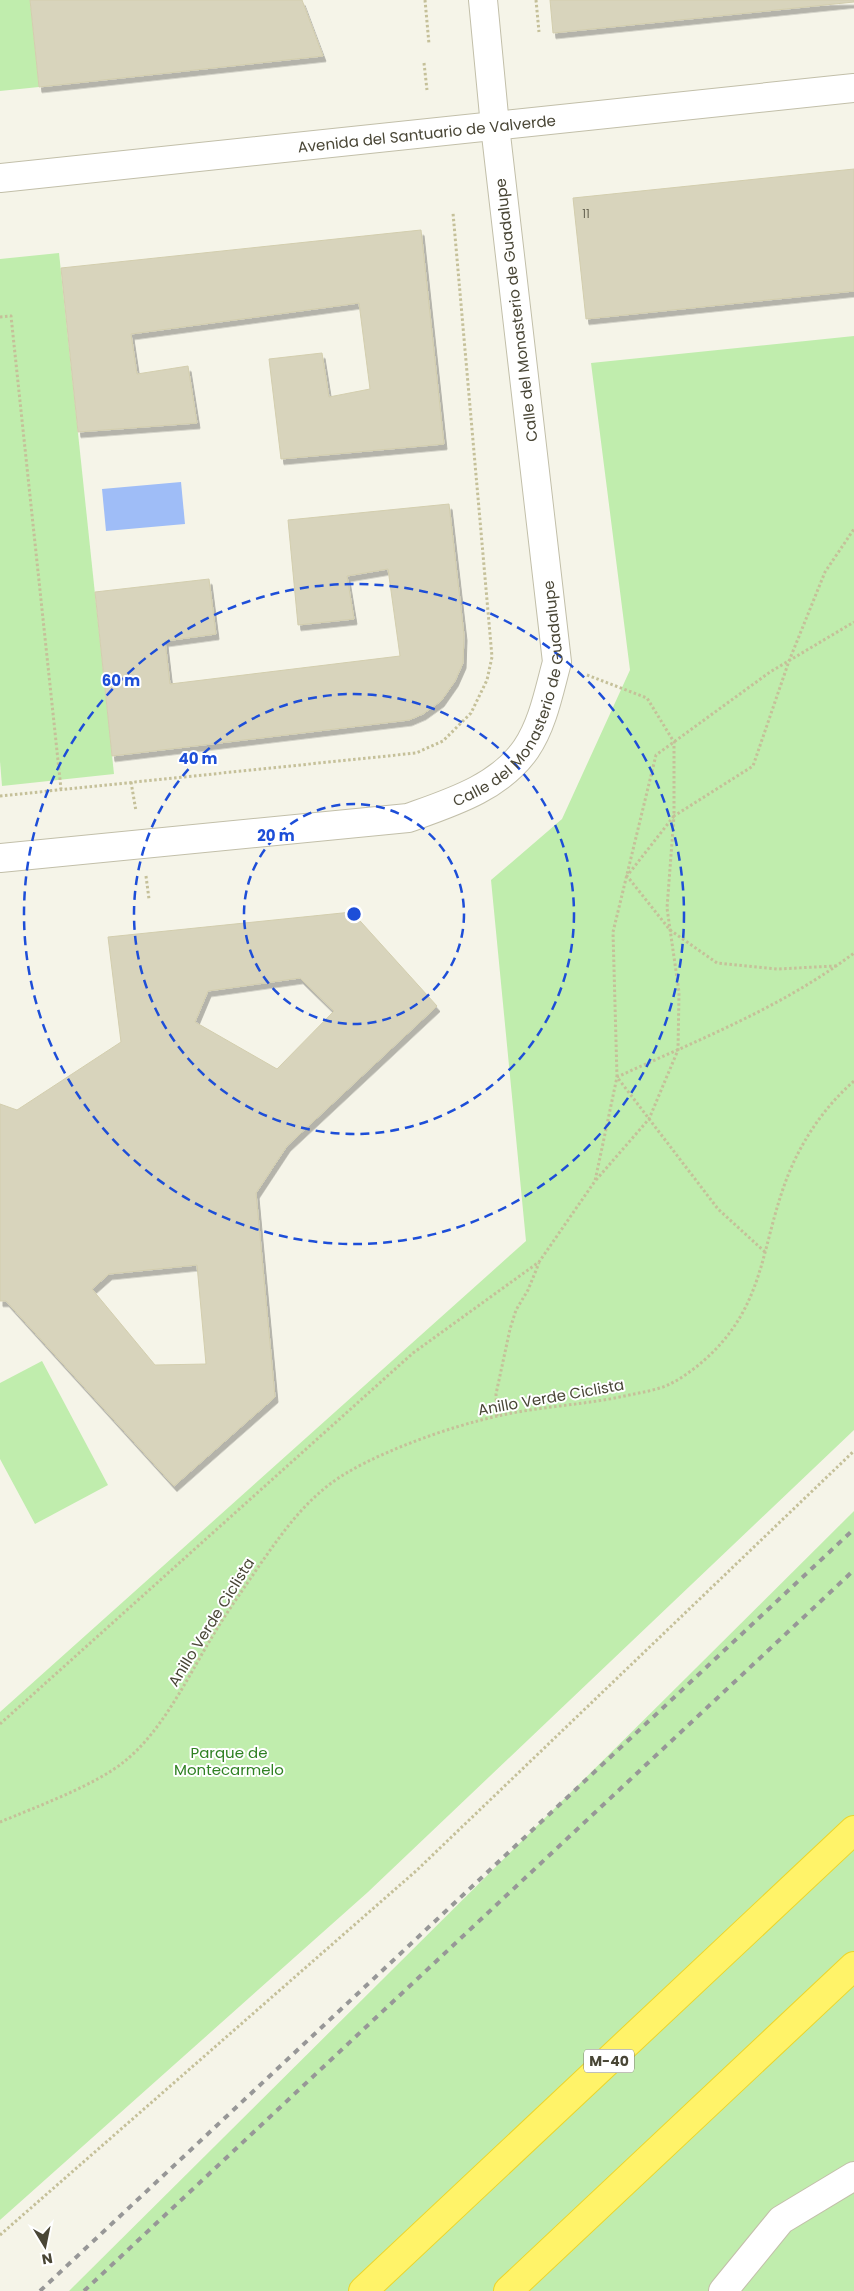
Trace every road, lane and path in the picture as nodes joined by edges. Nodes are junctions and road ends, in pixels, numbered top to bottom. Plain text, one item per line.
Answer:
1 (425, 0) edge
2 (483, 0) edge
3 (536, 0) edge
4 (539, 32) dead end
5 (429, 44) dead end
6 (424, 63) dead end
7 (854, 88) edge
8 (427, 90) dead end
9 (495, 126) junction
10 (0, 178) edge
11 (453, 213) dead end
12 (0, 317) edge
13 (854, 530) edge
14 (854, 622) edge
15 (789, 661) junction
16 (557, 662) junction
17 (674, 742) junction
18 (61, 789) junction
19 (0, 796) edge
20 (674, 816) junction
21 (0, 858) edge
22 (627, 876) junction
23 (670, 930) junction
24 (854, 953) edge
25 (838, 966) junction
26 (678, 1050) junction
27 (617, 1077) junction
28 (854, 1081) edge
29 (649, 1119) junction
30 (595, 1182) junction
31 (764, 1252) junction
32 (539, 1262) junction
33 (498, 1416) junction
34 (854, 1452) edge
35 (0, 1724) edge
36 (0, 1822) edge
37 (854, 1830) edge
38 (854, 1966) edge
39 (854, 2176) edge
40 (0, 2235) edge
41 (363, 2291) edge
42 (508, 2291) edge
43 (723, 2291) edge

1 - 5 path
2 - 9 street, Calle del Monasterio de Guadalupe
3 - 4 path
6 - 8 path
7 - 9 street, Avenida del Santuario de Valverde
9 - 10 street, Avenida del Santuario de Valverde
9 - 16 street, Calle del Monasterio de Guadalupe
11 - 18 path
12 - 18 path
13 - 15 path
14 - 15 path
15 - 17 path
15 - 20 path
16 - 17 path
16 - 21 street, Calle del Monasterio de Guadalupe
17 - 20 path
17 - 22 path
18 - 19 path
20 - 22 path
20 - 23 path
22 - 23 path
22 - 27 path
23 - 25 path
23 - 26 path
24 - 25 path
25 - 26 path
26 - 27 path
26 - 29 path
27 - 29 path
27 - 30 path
28 - 31 path, Anillo Verde Ciclista
29 - 30 path
29 - 31 path
30 - 32 path
31 - 33 path, Anillo Verde Ciclista
32 - 33 path
32 - 35 path
33 - 36 path, Anillo Verde Ciclista
34 - 40 path
37 - 41 highway, M-40
38 - 42 highway
39 - 43 street

